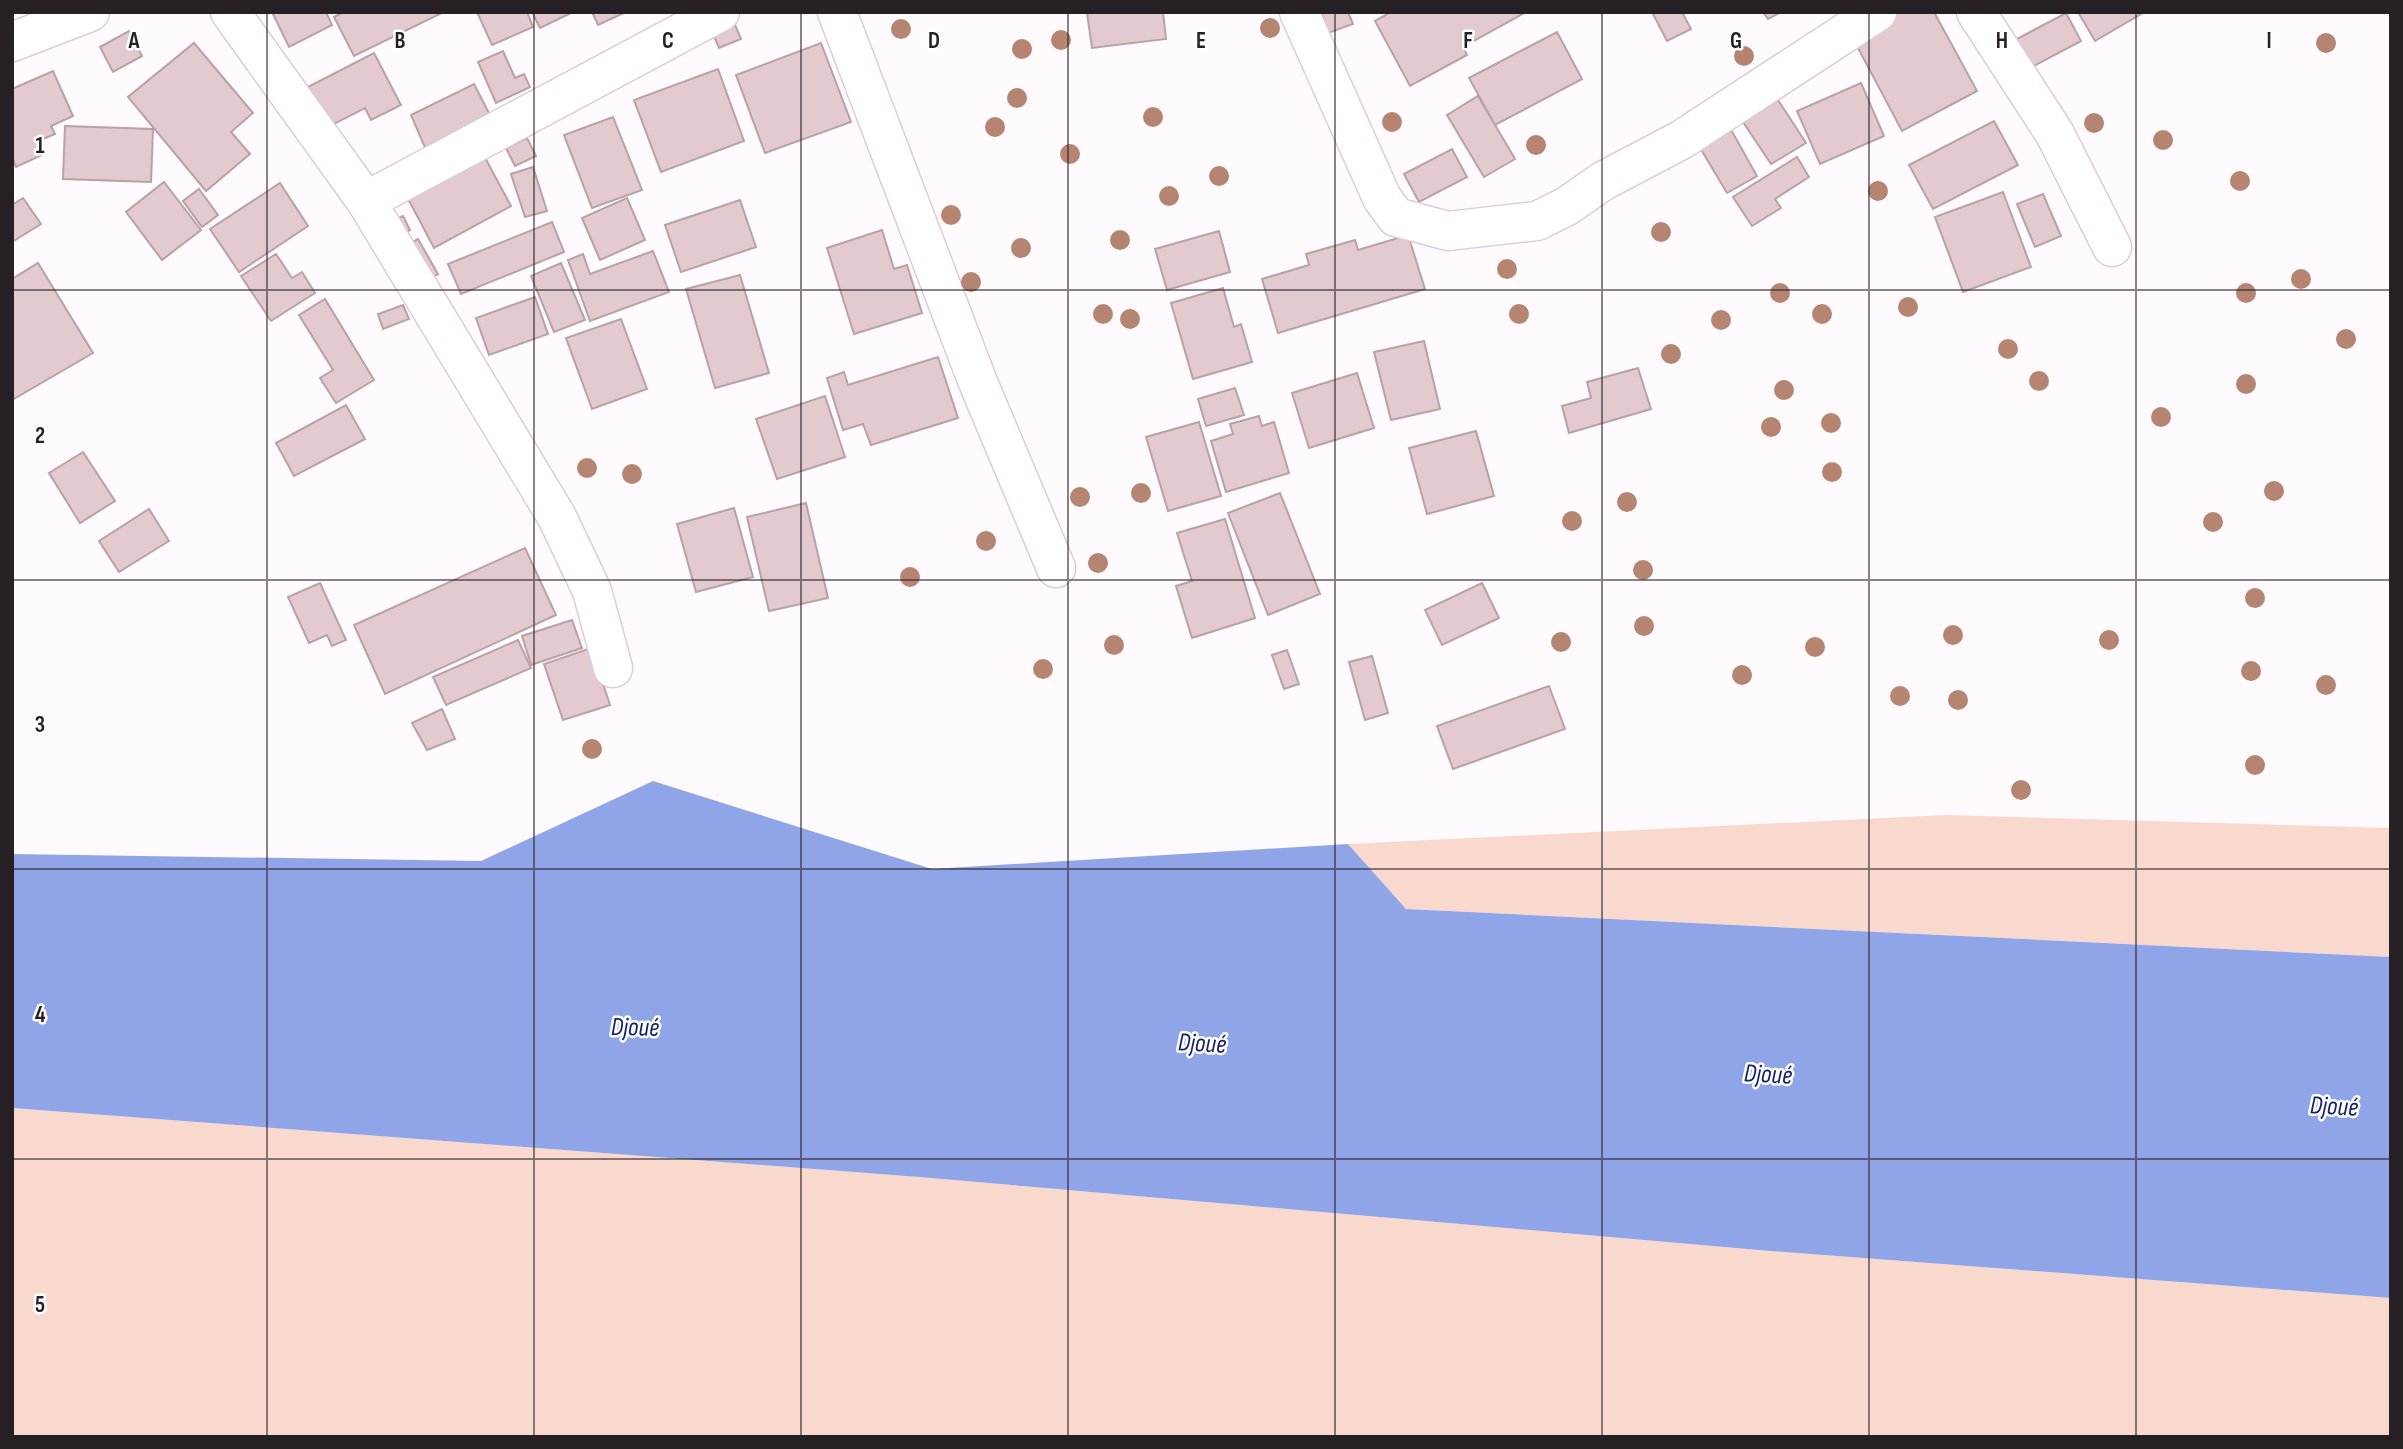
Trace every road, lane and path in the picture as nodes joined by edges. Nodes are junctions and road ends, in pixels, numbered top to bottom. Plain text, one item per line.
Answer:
1 (230, 12) edge
2 (720, 12) edge
3 (837, 12) edge
4 (1299, 12) edge
5 (1877, 12) edge
6 (1976, 12) edge
7 (86, 13) edge
8 (12, 42) edge
9 (366, 201) junction
10 (2112, 247) dead end
11 (1056, 568) dead end
12 (613, 668) dead end

1 - 9 street
2 - 9 street
3 - 11 street
4 - 5 street
6 - 10 street
7 - 8 street
9 - 12 street

